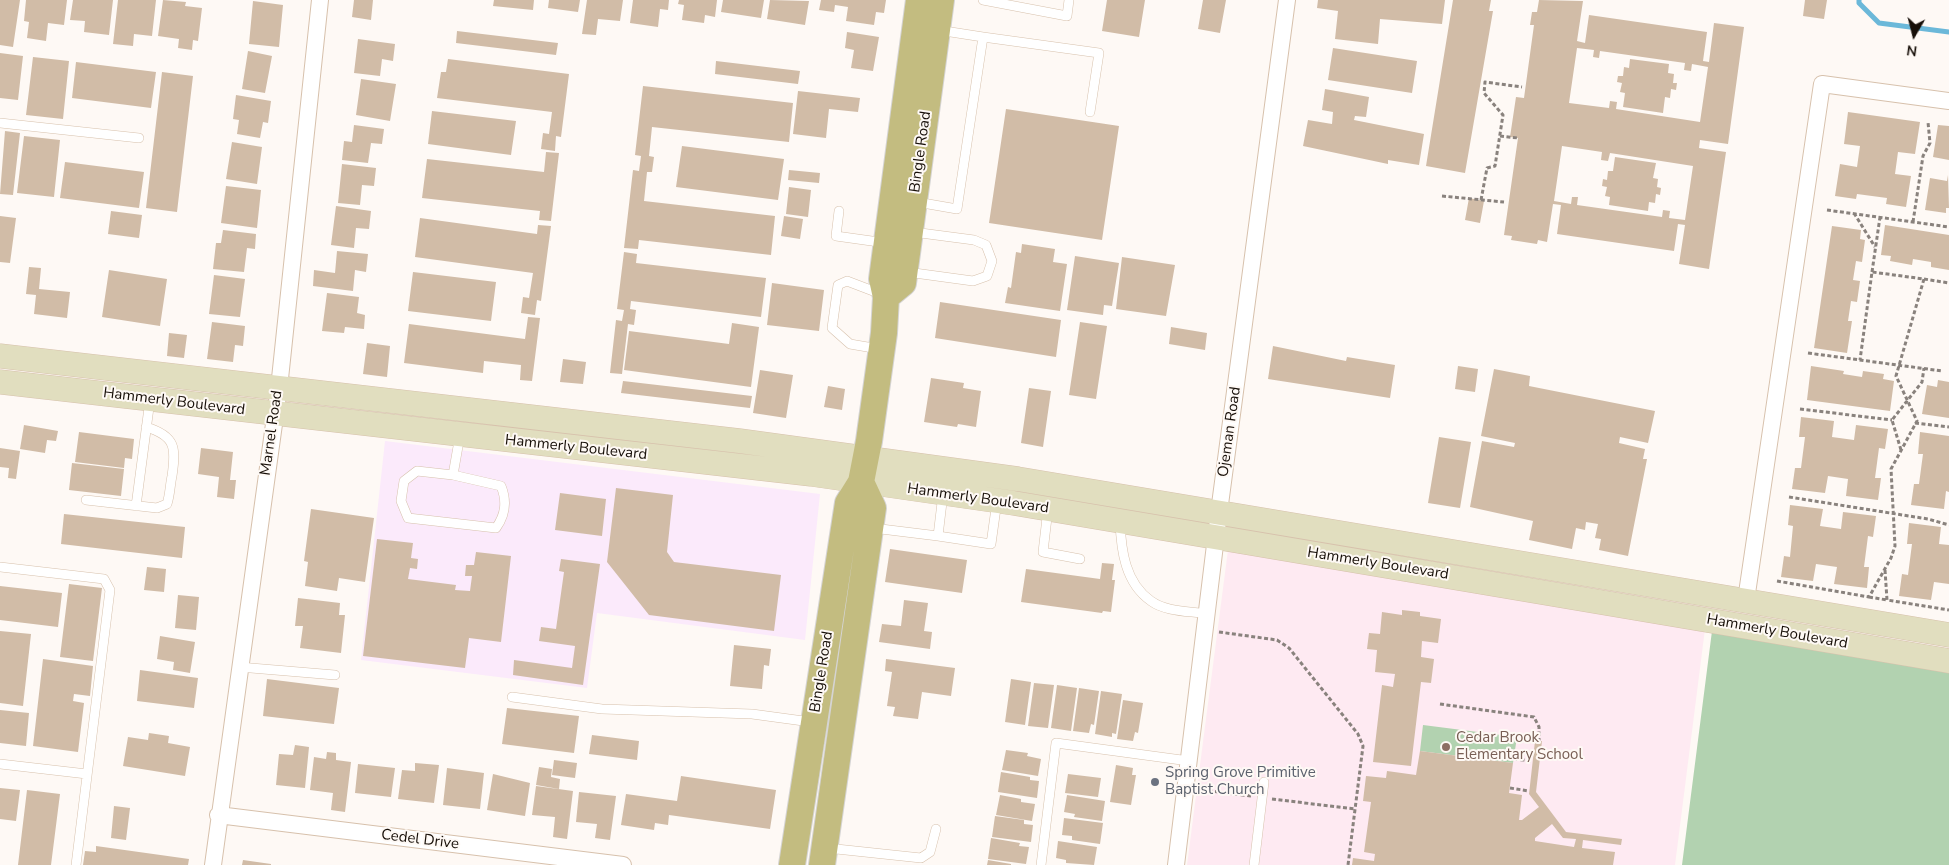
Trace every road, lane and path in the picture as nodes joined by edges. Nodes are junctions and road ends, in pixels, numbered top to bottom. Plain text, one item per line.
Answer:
1 (320, 0) edge
2 (919, 0) edge
3 (941, 0) edge
4 (983, 0) edge
5 (1069, 0) edge
6 (1287, 0) edge
7 (937, 30) junction
8 (983, 37) junction
9 (1522, 87) dead end
10 (1949, 101) edge
11 (1090, 112) dead end
12 (0, 122) edge
13 (1928, 122) dead end
14 (1500, 136) junction
15 (139, 138) dead end
16 (1518, 138) dead end
17 (1442, 196) dead end
18 (1481, 200) junction
19 (1504, 202) dead end
20 (1827, 210) dead end
21 (839, 211) dead end
22 (1854, 213) junction
23 (907, 215) junction
24 (1880, 217) junction
25 (1913, 222) junction
26 (1949, 227) edge
27 (886, 243) junction
28 (1875, 248) junction
29 (905, 272) junction
30 (1872, 272) junction
31 (1924, 279) junction
32 (1949, 282) edge
33 (886, 297) junction
34 (882, 350) junction
35 (1808, 353) dead end
36 (10, 357) edge
37 (1860, 360) junction
38 (1899, 365) junction
39 (1924, 368) junction
40 (1942, 371) dead end
41 (10, 383) edge
42 (279, 388) junction
43 (150, 399) junction
44 (1907, 400) junction
45 (1800, 409) dead end
46 (275, 414) junction
47 (544, 420) junction
48 (1892, 420) junction
49 (1915, 423) junction
50 (146, 427) junction
51 (1949, 427) edge
52 (460, 435) junction
53 (543, 444) junction
54 (1901, 450) junction
55 (864, 470) junction
56 (453, 475) junction
57 (943, 493) junction
58 (1789, 497) dead end
59 (86, 500) dead end
60 (998, 501) junction
61 (136, 506) junction
62 (1048, 509) junction
63 (1219, 512) junction
64 (1892, 514) junction
65 (1120, 521) junction
66 (1949, 525) edge
67 (870, 528) junction
68 (938, 536) junction
69 (1216, 538) junction
70 (1080, 559) dead end
71 (1537, 566) junction
72 (0, 567) edge
73 (1885, 569) junction
74 (1777, 581) dead end
75 (1534, 590) junction
76 (1869, 597) junction
77 (1746, 600) junction
78 (1888, 600) junction
79 (1949, 610) edge
80 (1841, 617) junction
81 (1206, 622) junction
82 (1949, 635) edge
83 (1836, 643) junction
84 (1949, 661) edge
85 (239, 667) junction
86 (335, 675) dead end
87 (512, 697) dead end
88 (845, 704) junction
89 (1440, 704) dead end
90 (816, 712) junction
91 (1539, 741) dead end
92 (1514, 759) dead end
93 (1189, 761) junction
94 (1533, 761) dead end
95 (0, 764) edge
96 (87, 774) junction
97 (1264, 782) dead end
98 (1510, 788) dead end
99 (1202, 790) dead end
100 (1529, 791) dead end
101 (1262, 798) junction
102 (1355, 810) junction
103 (218, 815) junction
104 (936, 829) dead end
105 (823, 856) edge
106 (76, 865) edge
107 (213, 865) edge
108 (622, 865) edge
109 (792, 865) edge
110 (1041, 865) edge
111 (1176, 865) edge
112 (1254, 865) edge
113 (1348, 865) edge

1 - 42 street, Marnel Road
2 - 23 main road, Bingle Road
3 - 7 main road, Bingle Road
4 - 5 lane
6 - 63 street, Ojeman Road
7 - 8 lane
7 - 23 main road, Bingle Road
8 - 11 lane
8 - 23 lane
9 - 14 path
10 - 77 street
12 - 15 lane
13 - 25 path
14 - 16 path
14 - 18 path
17 - 18 path
18 - 19 path
20 - 22 path
21 - 27 lane
22 - 24 path
22 - 28 path
23 - 27 main road, Bingle Road
23 - 29 main road, Bingle Road
23 - 29 lane
24 - 25 path
24 - 28 path
25 - 26 path
27 - 33 main road, Bingle Road
28 - 30 path
29 - 33 main road, Bingle Road
30 - 31 path
30 - 37 path
31 - 32 path
31 - 38 path
33 - 34 main road, Bingle Road
33 - 34 lane
34 - 55 main road, Bingle Road
35 - 37 path
36 - 41 main road
36 - 42 main road, Hammerly Boulevard
37 - 38 path
38 - 39 path
38 - 44 path
39 - 40 path
39 - 44 path
41 - 43 main road, Hammerly Boulevard
42 - 46 street, Marnel Road
42 - 47 main road, Hammerly Boulevard
43 - 46 main road, Hammerly Boulevard
43 - 50 lane
44 - 48 path
44 - 49 path
45 - 48 path
46 - 52 main road, Hammerly Boulevard
46 - 85 street, Marnel Road
47 - 53 main road
47 - 55 main road, Hammerly Boulevard
48 - 54 path
49 - 51 path
49 - 54 path
50 - 61 lane
50 - 61 lane
52 - 53 main road, Hammerly Boulevard
52 - 56 lane
53 - 55 main road, Hammerly Boulevard
54 - 64 path
55 - 57 main road, Hammerly Boulevard
55 - 63 main road, Hammerly Boulevard
55 - 67 main road, Bingle Road
55 - 90 main road, Bingle Road
56 - 56 lane
57 - 60 main road, Hammerly Boulevard
57 - 68 lane
58 - 64 path
59 - 61 lane
60 - 62 main road, Hammerly Boulevard
60 - 68 lane
62 - 65 main road, Hammerly Boulevard
62 - 70 lane
63 - 69 street, Ojeman Road
63 - 71 main road, Hammerly Boulevard
64 - 66 path
64 - 73 path
65 - 69 main road, Hammerly Boulevard
65 - 81 lane
67 - 68 lane
67 - 88 main road, Bingle Road
69 - 75 main road, Hammerly Boulevard
69 - 81 street, Ojeman Road
71 - 75 main road
71 - 77 main road, Hammerly Boulevard
72 - 96 lane
73 - 76 path
73 - 78 path
74 - 76 path
75 - 83 main road, Hammerly Boulevard
76 - 78 path
77 - 80 main road, Hammerly Boulevard
78 - 79 path
80 - 82 main road, Hammerly Boulevard
80 - 83 main road
81 - 93 street, Ojeman Road
81 - 102 path
83 - 84 main road, Hammerly Boulevard
85 - 86 lane
85 - 103 street, Marnel Road
87 - 90 lane
88 - 90 main road
88 - 105 main road, Bingle Road
89 - 91 path
90 - 109 main road, Bingle Road
92 - 94 path
93 - 110 lane
93 - 111 street, Ojeman Road
95 - 96 lane
96 - 106 lane
97 - 101 lane
98 - 100 path
99 - 101 path
101 - 102 path
101 - 112 lane
102 - 113 path
103 - 107 street, Marnel Road
103 - 108 street, Cedel Drive
104 - 105 lane

